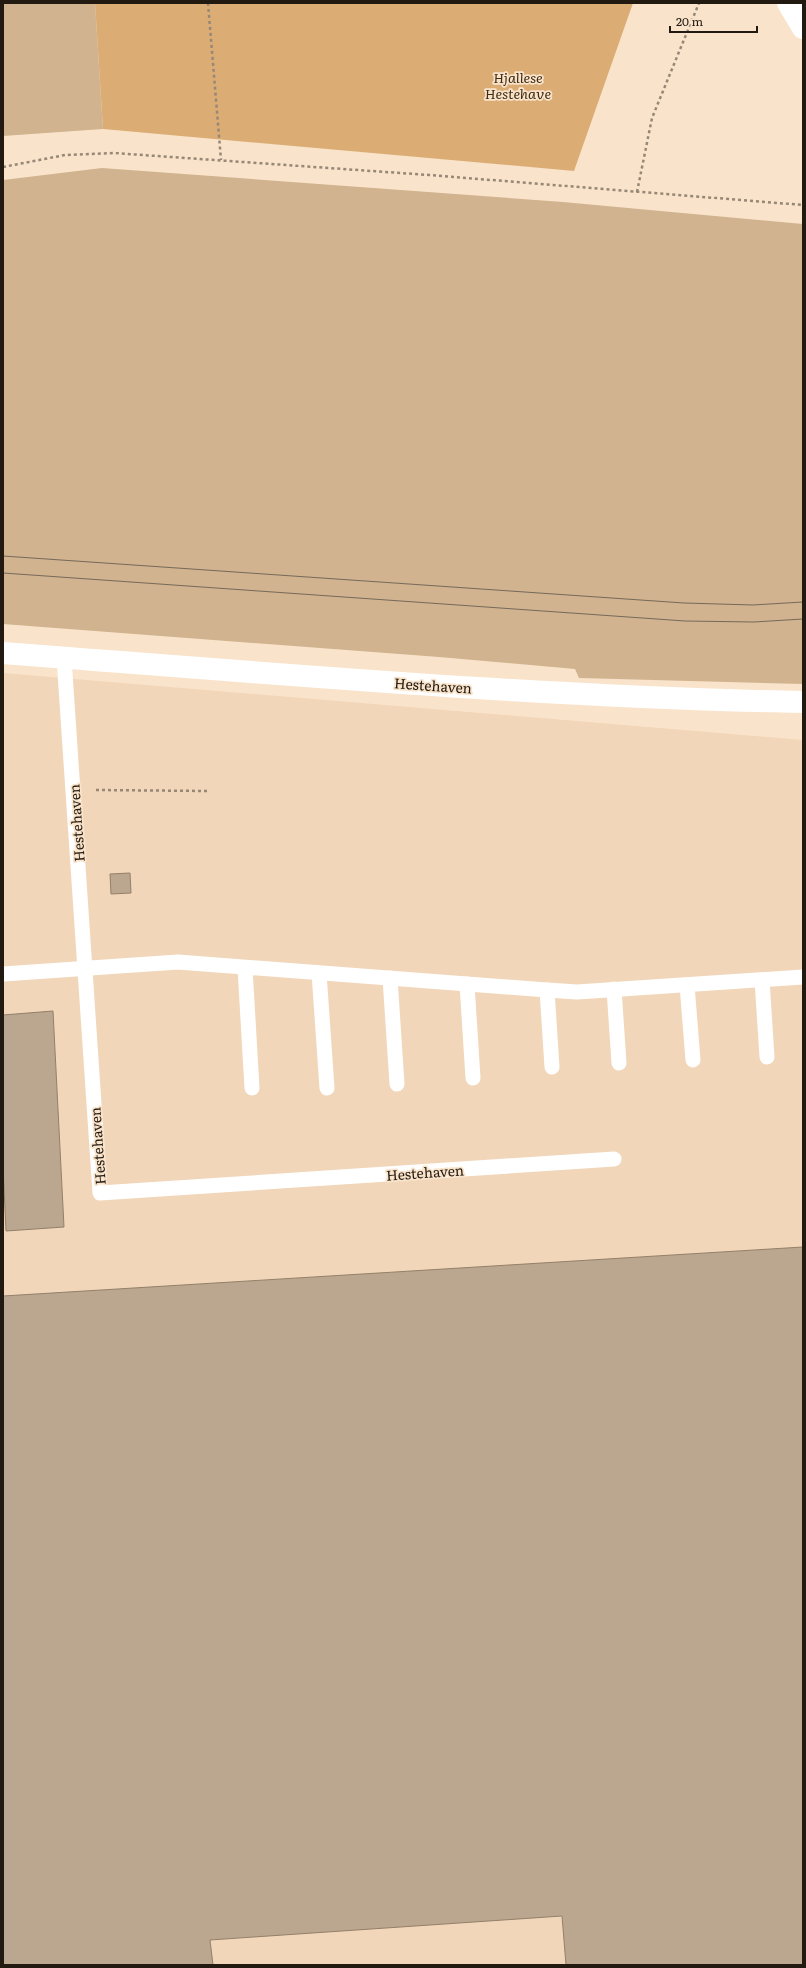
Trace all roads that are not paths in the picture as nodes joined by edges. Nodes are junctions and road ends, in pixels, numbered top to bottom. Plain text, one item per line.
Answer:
1 (788, 3) edge
2 (803, 28) edge
3 (3, 653) edge
4 (64, 658) junction
5 (803, 702) edge
6 (245, 968) junction
7 (85, 969) junction
8 (320, 973) junction
9 (3, 974) edge
10 (803, 977) edge
11 (390, 978) junction
12 (762, 980) junction
13 (467, 984) junction
14 (687, 985) junction
15 (547, 990) junction
16 (614, 990) junction
17 (767, 1057) dead end
18 (693, 1060) dead end
19 (619, 1063) dead end
20 (552, 1067) dead end
21 (473, 1078) dead end
22 (397, 1084) dead end
23 (252, 1088) dead end
24 (327, 1088) dead end
25 (614, 1159) dead end

1 - 2 street
3 - 4 street, Hestehaven
4 - 5 street, Hestehaven
4 - 7 lane, Hestehaven
6 - 7 lane
6 - 8 lane
6 - 23 lane
7 - 9 lane
7 - 25 lane, Hestehaven
8 - 11 lane
8 - 24 lane
10 - 12 lane
11 - 13 lane
11 - 22 lane
12 - 14 lane
12 - 17 lane
13 - 15 lane
13 - 21 lane
14 - 16 lane
14 - 18 lane
15 - 16 lane
15 - 20 lane
16 - 19 lane

